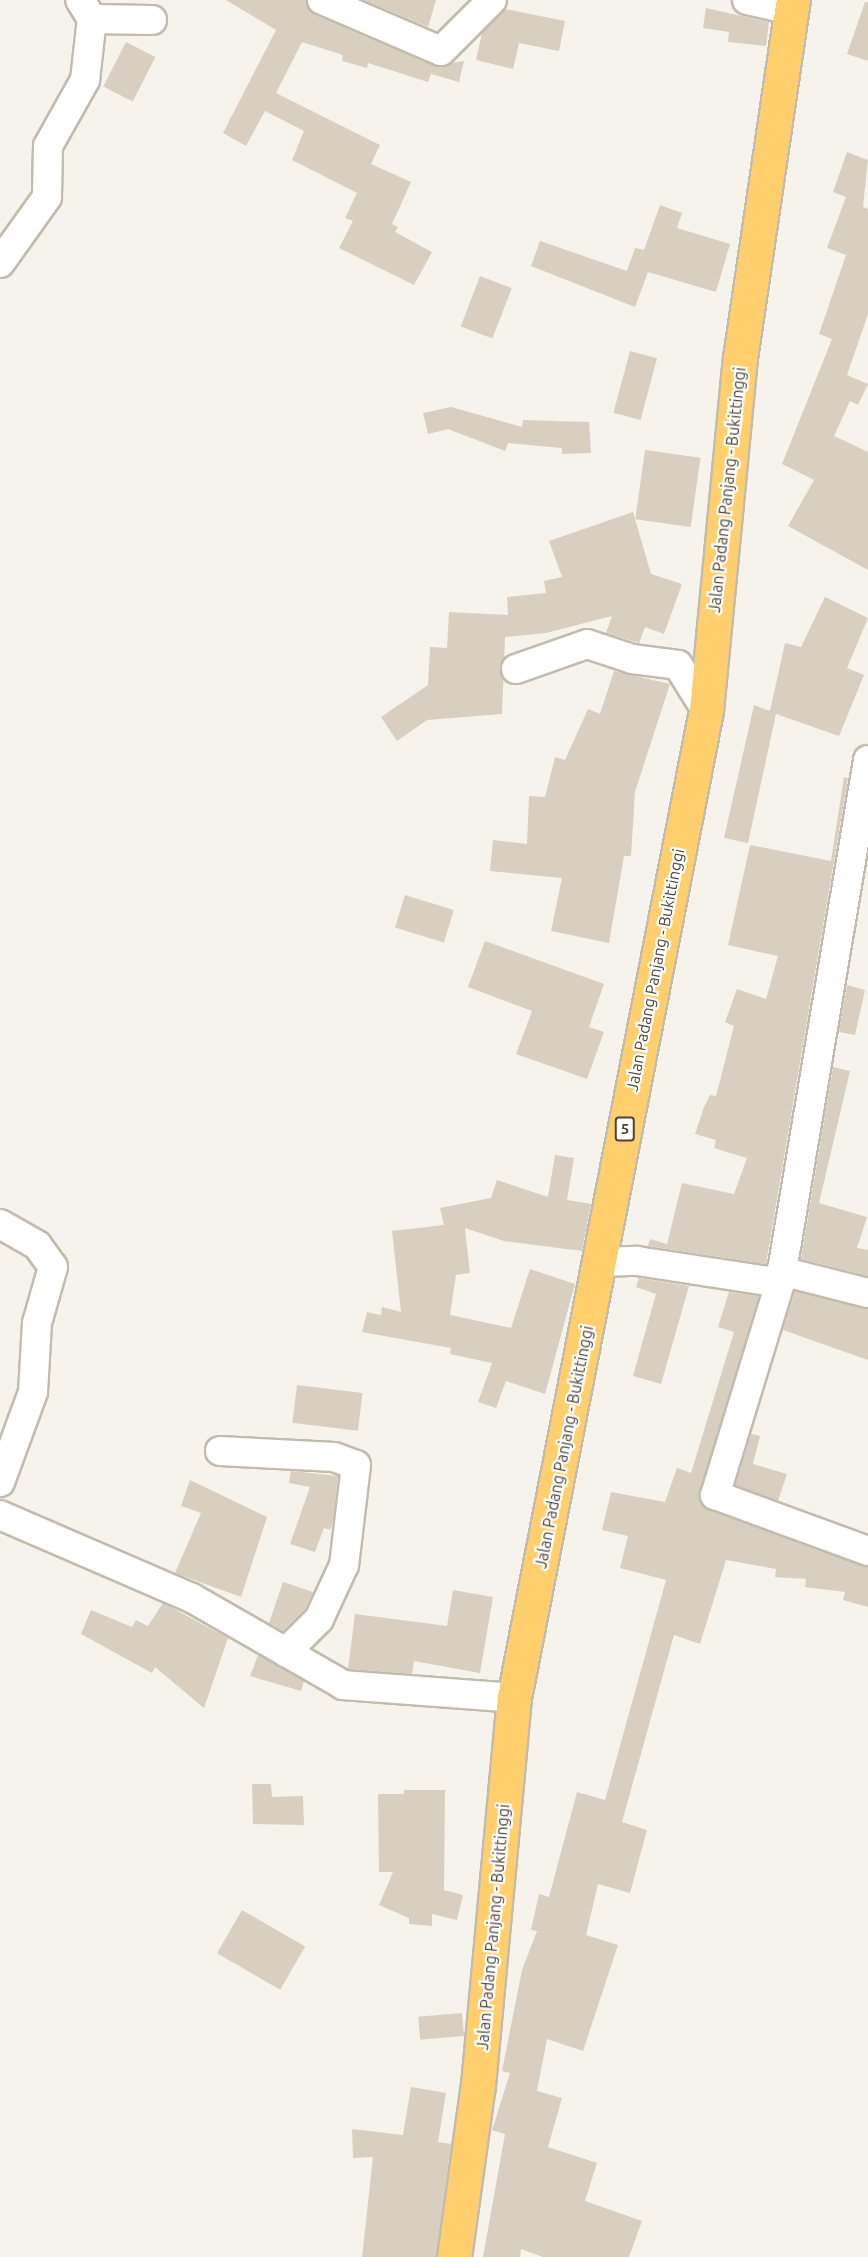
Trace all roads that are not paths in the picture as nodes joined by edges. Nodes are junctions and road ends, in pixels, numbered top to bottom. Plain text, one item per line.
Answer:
1 (322, 0) edge
2 (492, 0) edge
3 (747, 0) edge
4 (792, 5) edge
5 (86, 10) edge
6 (152, 20) dead end
7 (0, 263) edge
8 (516, 669) dead end
9 (706, 710) junction
10 (868, 760) edge
11 (0, 1224) edge
12 (601, 1262) junction
13 (780, 1277) junction
14 (868, 1293) edge
15 (220, 1450) dead end
16 (0, 1482) edge
17 (0, 1515) edge
18 (868, 1551) edge
19 (286, 1652) junction
20 (514, 1698) junction
21 (454, 2257) edge

1 - 2 street
3 - 4 street
4 - 9 highway, Jalan Padang Panjang - Bukittinggi / 5
5 - 6 street
5 - 7 street
8 - 9 street
9 - 12 highway, Jalan Padang Panjang - Bukittinggi / 5
10 - 13 street
11 - 16 street
12 - 13 street
12 - 20 highway, Jalan Padang Panjang - Bukittinggi / 5
13 - 14 street
13 - 18 street
15 - 19 street
17 - 19 street
19 - 20 street
20 - 21 highway, Jalan Padang Panjang - Bukittinggi / 5

